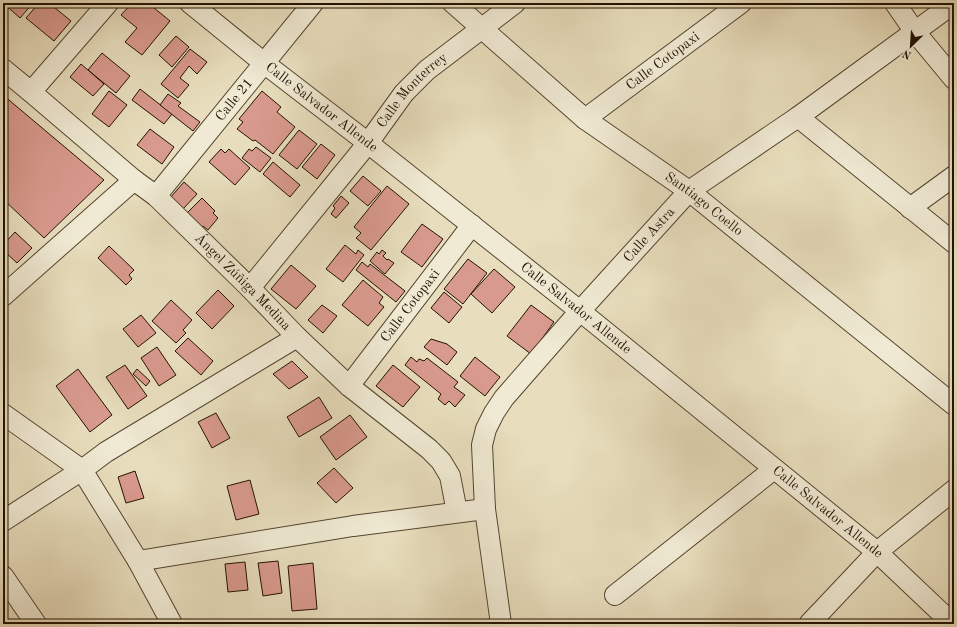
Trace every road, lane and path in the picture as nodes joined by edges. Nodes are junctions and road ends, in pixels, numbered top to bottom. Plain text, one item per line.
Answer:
1 (108, 3) edge
2 (190, 3) edge
3 (313, 3) edge
4 (453, 3) edge
5 (515, 3) edge
6 (741, 3) edge
7 (895, 3) edge
8 (954, 3) edge
9 (481, 28) junction
10 (915, 32) junction
11 (264, 63) junction
12 (3, 69) edge
13 (954, 79) edge
14 (31, 92) junction
15 (798, 117) junction
16 (585, 120) junction
17 (368, 143) junction
18 (954, 176) edge
19 (134, 180) junction
20 (689, 191) junction
21 (156, 196) junction
22 (910, 208) junction
23 (472, 225) junction
24 (954, 243) edge
25 (250, 288) junction
26 (3, 296) edge
27 (580, 311) junction
28 (297, 337) junction
29 (349, 386) junction
30 (954, 405) edge
31 (3, 414) edge
32 (774, 469) junction
33 (82, 470) junction
34 (954, 490) edge
35 (485, 509) junction
36 (457, 512) junction
37 (3, 521) edge
38 (876, 552) junction
39 (138, 561) junction
40 (3, 576) edge
41 (615, 595) dead end
42 (36, 624) edge
43 (172, 624) edge
44 (501, 624) edge
45 (809, 624) edge
46 (953, 624) edge

1 - 14 street
2 - 11 street, Calle Salvador Allende
3 - 11 street, Calle 21
4 - 9 street, Santiago Coello
5 - 9 street, Calle Monterrey
6 - 16 street, Calle Cotopaxi
7 - 10 street
8 - 10 street, Calle Astra
9 - 16 street, Santiago Coello
9 - 17 street, Calle Monterrey
10 - 13 street
10 - 15 street, Calle Astra
11 - 17 street, Calle Salvador Allende
11 - 21 street, Calle 21
12 - 14 street, Ángel Zúñiga Medina
14 - 19 street, Ángel Zúñiga Medina
15 - 20 street, Calle Astra
15 - 22 street
16 - 20 street, Santiago Coello
17 - 23 street, Calle Salvador Allende
17 - 25 street, Calle Monterrey
18 - 22 street
19 - 21 street, Ángel Zúñiga Medina
19 - 26 street
20 - 27 street, Calle Astra
20 - 30 street, Santiago Coello
21 - 25 street, Ángel Zúñiga Medina
22 - 24 street
23 - 27 street, Calle Salvador Allende
23 - 29 street, Calle Cotopaxi
25 - 28 street, Ángel Zúñiga Medina
27 - 32 street, Calle Salvador Allende
27 - 35 street, Calle Astra
28 - 29 street, Ángel Zúñiga Medina
28 - 33 street
29 - 36 street, Ángel Zúñiga Medina
31 - 33 street
32 - 38 street, Calle Salvador Allende
32 - 41 street
33 - 37 street
33 - 39 street
34 - 38 street
35 - 36 street
35 - 44 street, Calle Astra
36 - 39 street
38 - 45 street
38 - 46 street, Calle Salvador Allende
39 - 43 street
40 - 42 street

